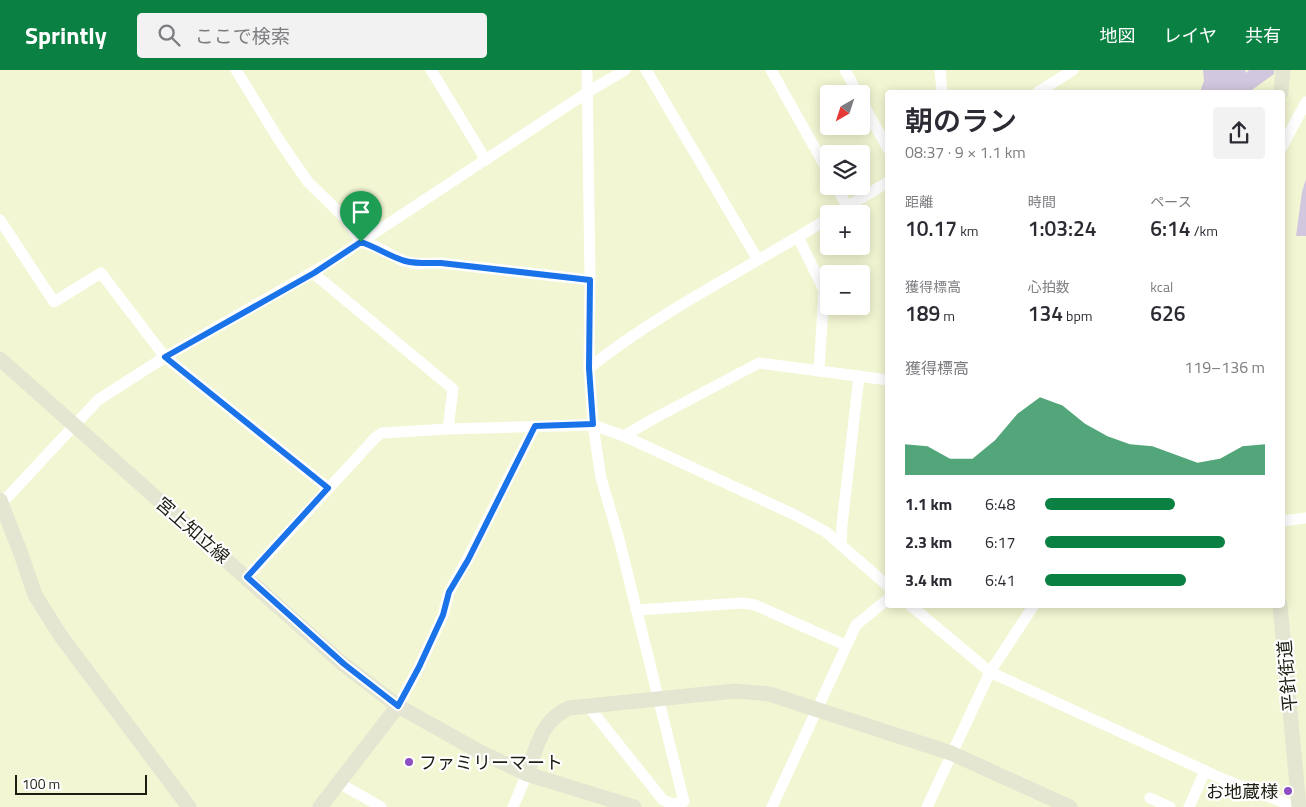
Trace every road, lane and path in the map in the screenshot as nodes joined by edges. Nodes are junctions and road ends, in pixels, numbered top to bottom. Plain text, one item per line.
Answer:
1 (236, 70) edge
2 (431, 70) edge
3 (588, 70) edge
4 (625, 70) edge
5 (646, 70) edge
6 (770, 70) edge
7 (845, 70) edge
8 (940, 70) edge
9 (1073, 70) edge
10 (1283, 70) edge
11 (853, 85) edge
12 (942, 90) edge
13 (1041, 90) edge
14 (1281, 90) edge
15 (588, 92) junction
16 (1306, 102) edge
17 (870, 117) edge
18 (1285, 141) edge
19 (885, 144) edge
20 (820, 157) edge
21 (486, 160) junction
22 (885, 184) edge
23 (849, 205) edge
24 (0, 220) edge
25 (820, 224) edge
26 (798, 238) junction
27 (361, 242) junction
28 (758, 260) junction
29 (314, 273) junction
30 (590, 280) junction
31 (165, 357) junction
32 (0, 359) edge
33 (589, 368) junction
34 (818, 371) junction
35 (858, 376) junction
36 (885, 380) edge
37 (593, 424) junction
38 (74, 426) junction
39 (535, 426) junction
40 (448, 429) junction
41 (624, 436) junction
42 (328, 488) junction
43 (1, 502) edge
44 (1306, 518) edge
45 (1285, 522) edge
46 (841, 545) junction
47 (247, 577) junction
48 (885, 583) edge
49 (885, 601) edge
50 (914, 608) edge
51 (1032, 608) edge
52 (1280, 608) edge
53 (636, 610) junction
54 (845, 645) junction
55 (990, 672) junction
56 (658, 698) junction
57 (398, 706) junction
58 (588, 706) junction
59 (817, 709) junction
60 (951, 753) junction
61 (1205, 771) junction
62 (527, 774) junction
63 (339, 783) junction
64 (1150, 798) dead end
65 (377, 806) edge
66 (189, 807) edge
67 (320, 807) edge
68 (514, 807) edge
69 (634, 807) edge
70 (772, 807) edge
71 (927, 807) edge
72 (1070, 807) edge
73 (1170, 807) edge
74 (1188, 807) edge
75 (1297, 807) edge

1 - 27 street
2 - 21 street
3 - 15 street
4 - 15 street
5 - 28 street
6 - 20 street
7 - 11 street
8 - 12 street
9 - 13 street
10 - 14 street
15 - 21 street
15 - 30 street
16 - 18 street
17 - 19 street
21 - 27 street
22 - 23 street
24 - 31 street
25 - 26 street
26 - 28 street
26 - 34 street
27 - 29 street
27 - 30 street
28 - 33 street
29 - 31 street
29 - 40 street
30 - 33 street
31 - 38 street
31 - 42 street
32 - 38 street, 宮上知立線
33 - 37 street
34 - 35 street
34 - 41 street
35 - 36 street
35 - 46 street
37 - 39 street
37 - 41 street
37 - 53 street
38 - 43 street
38 - 47 street, 宮上知立線
39 - 40 street
39 - 57 street
40 - 42 street
41 - 46 street
42 - 47 street
43 - 66 street
44 - 45 street
46 - 48 street
47 - 57 street, 宮上知立線
49 - 54 street
50 - 55 street
51 - 55 street
52 - 75 street, 平針街道
53 - 54 street
53 - 56 street
54 - 59 street
55 - 60 street
55 - 61 street
56 - 58 street
56 - 58 street
56 - 59 street
57 - 62 street, 宮上知立線
57 - 63 street
58 - 62 street
59 - 60 street
59 - 70 street
60 - 71 street
60 - 72 street
61 - 74 street
61 - 75 street
62 - 68 street
62 - 69 street, 宮上知立線
63 - 65 street
63 - 67 street
64 - 73 street

